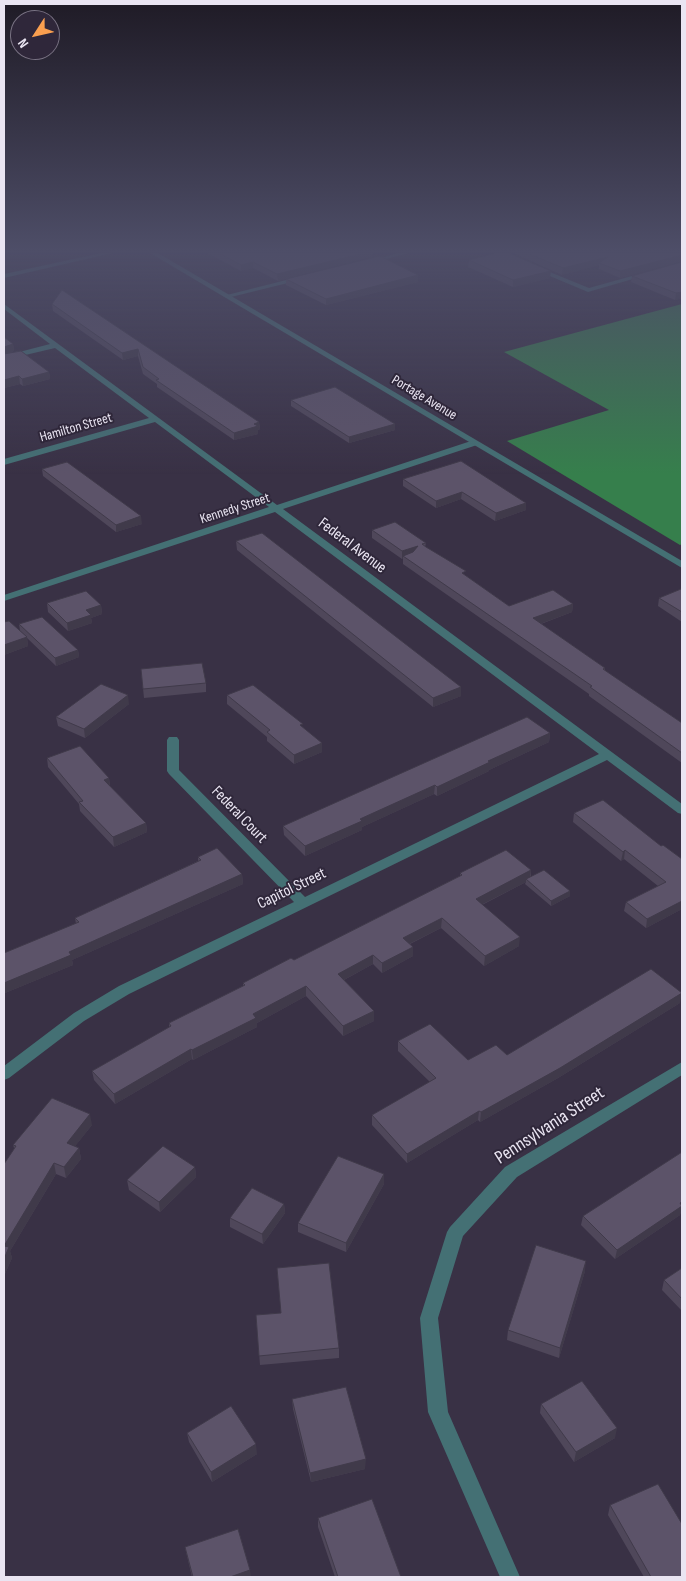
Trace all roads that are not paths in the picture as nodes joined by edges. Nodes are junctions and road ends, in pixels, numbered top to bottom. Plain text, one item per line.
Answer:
1 (32, 327) edge
2 (279, 327) edge
3 (56, 345) junction
4 (4, 358) edge
5 (156, 419) junction
6 (474, 443) junction
7 (4, 462) edge
8 (277, 509) junction
9 (682, 565) edge
10 (4, 598) edge
11 (173, 740) dead end
12 (608, 755) junction
13 (682, 810) edge
14 (303, 903) junction
15 (682, 1068) edge
16 (4, 1074) edge
17 (510, 1577) edge

1 - 3 street, Federal Avenue
2 - 6 street, Portage Avenue
3 - 4 street
3 - 5 street, Federal Avenue
5 - 7 street, Hamilton Street
5 - 8 street, Federal Avenue
6 - 8 street, Kennedy Street
6 - 9 street, Portage Avenue
8 - 10 street, Kennedy Street
8 - 12 street, Federal Avenue
11 - 14 street, Federal Court
12 - 13 street, Federal Avenue
12 - 14 street, Capitol Street
14 - 16 street, Capitol Street
15 - 17 street, Pennsylvania Street

